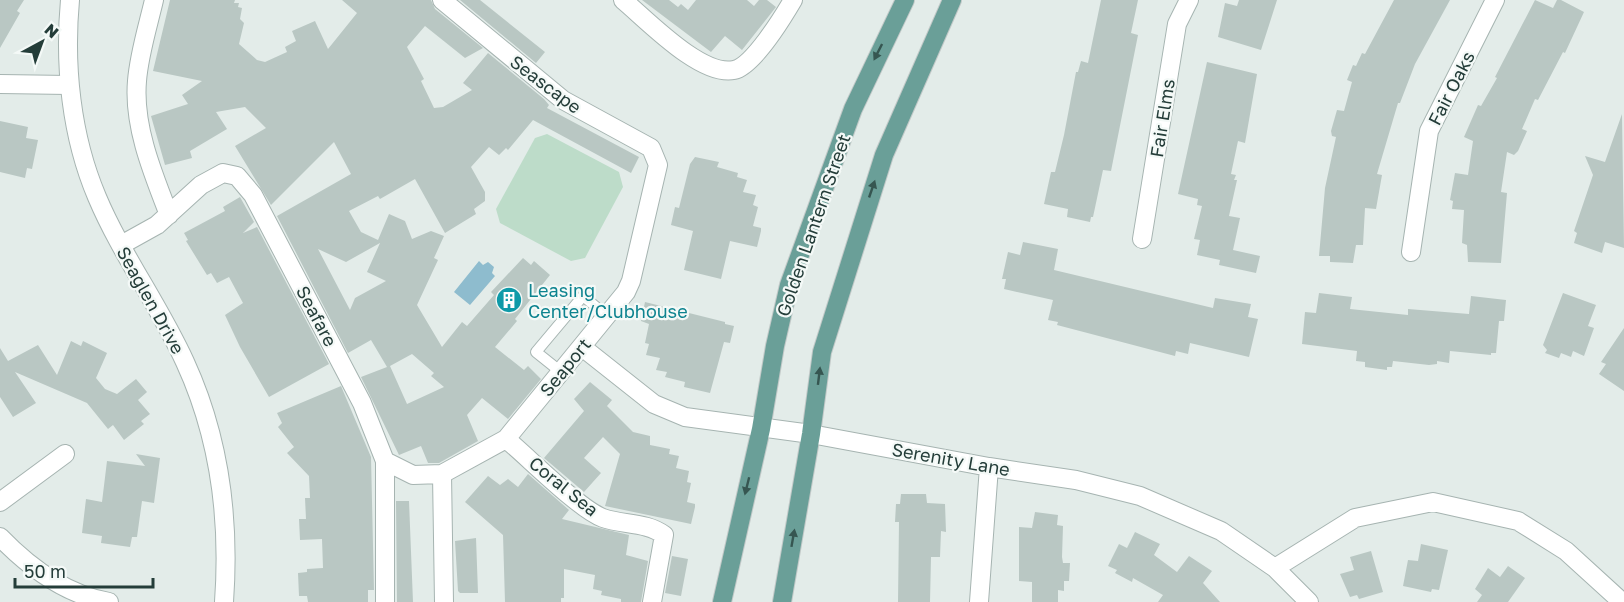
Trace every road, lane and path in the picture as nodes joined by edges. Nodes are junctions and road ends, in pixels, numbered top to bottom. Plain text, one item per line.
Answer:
1 (70, 0) edge
2 (154, 0) edge
3 (442, 0) edge
4 (623, 0) edge
5 (793, 0) edge
6 (905, 0) edge
7 (952, 0) edge
8 (1189, 0) edge
9 (1495, 0) edge
10 (0, 84) edge
11 (69, 84) junction
12 (656, 156) joint
13 (169, 215) junction
14 (1142, 239) dead end
15 (121, 245) junction
16 (1411, 252) dead end
17 (607, 316) junction
18 (582, 347) junction
19 (561, 372) junction
20 (761, 429) junction
21 (811, 434) junction
22 (506, 439) junction
23 (65, 454) dead end
24 (385, 461) junction
25 (989, 467) junction
26 (442, 474) junction
27 (0, 502) edge
28 (0, 537) edge
29 (1275, 568) junction
30 (88, 600) edge
31 (109, 602) edge
32 (224, 602) edge
33 (385, 602) edge
34 (444, 602) edge
35 (652, 602) edge
36 (722, 602) edge
37 (782, 602) edge
38 (979, 602) edge
39 (1309, 602) edge
40 (1622, 602) edge

1 - 11 street, Seaglen Drive
2 - 13 street
3 - 12 street, Seascape
4 - 5 street
6 -> 20 main road, Golden Lantern Street
21 -> 7 main road
8 - 14 street, Fair Elms
9 - 16 street, Fair Oaks
10 - 11 street
11 - 15 street, Seaglen Drive
12 - 17 street, Seaport
13 - 15 street, Seafare
13 - 24 street, Seafare
15 - 32 street, Seaglen Drive
17 - 18 street, Seaport
17 - 19 lane
18 - 19 street, Seaport
18 - 20 street, Serenity Lane
19 - 22 street, Seaport
20 - 21 street, Serenity Lane
20 -> 36 main road, Golden Lantern Street
21 - 25 street, Serenity Lane
37 -> 21 main road
22 - 26 street, Seaport
22 - 35 street, Coral Sea
23 - 27 street
24 - 26 street, Seaport
24 - 33 street, Seafare
25 - 29 street, Serenity Lane
25 - 38 street
26 - 34 street
28 - 30 street
29 - 39 street, Serenity Lane
29 - 40 street
30 - 31 street

